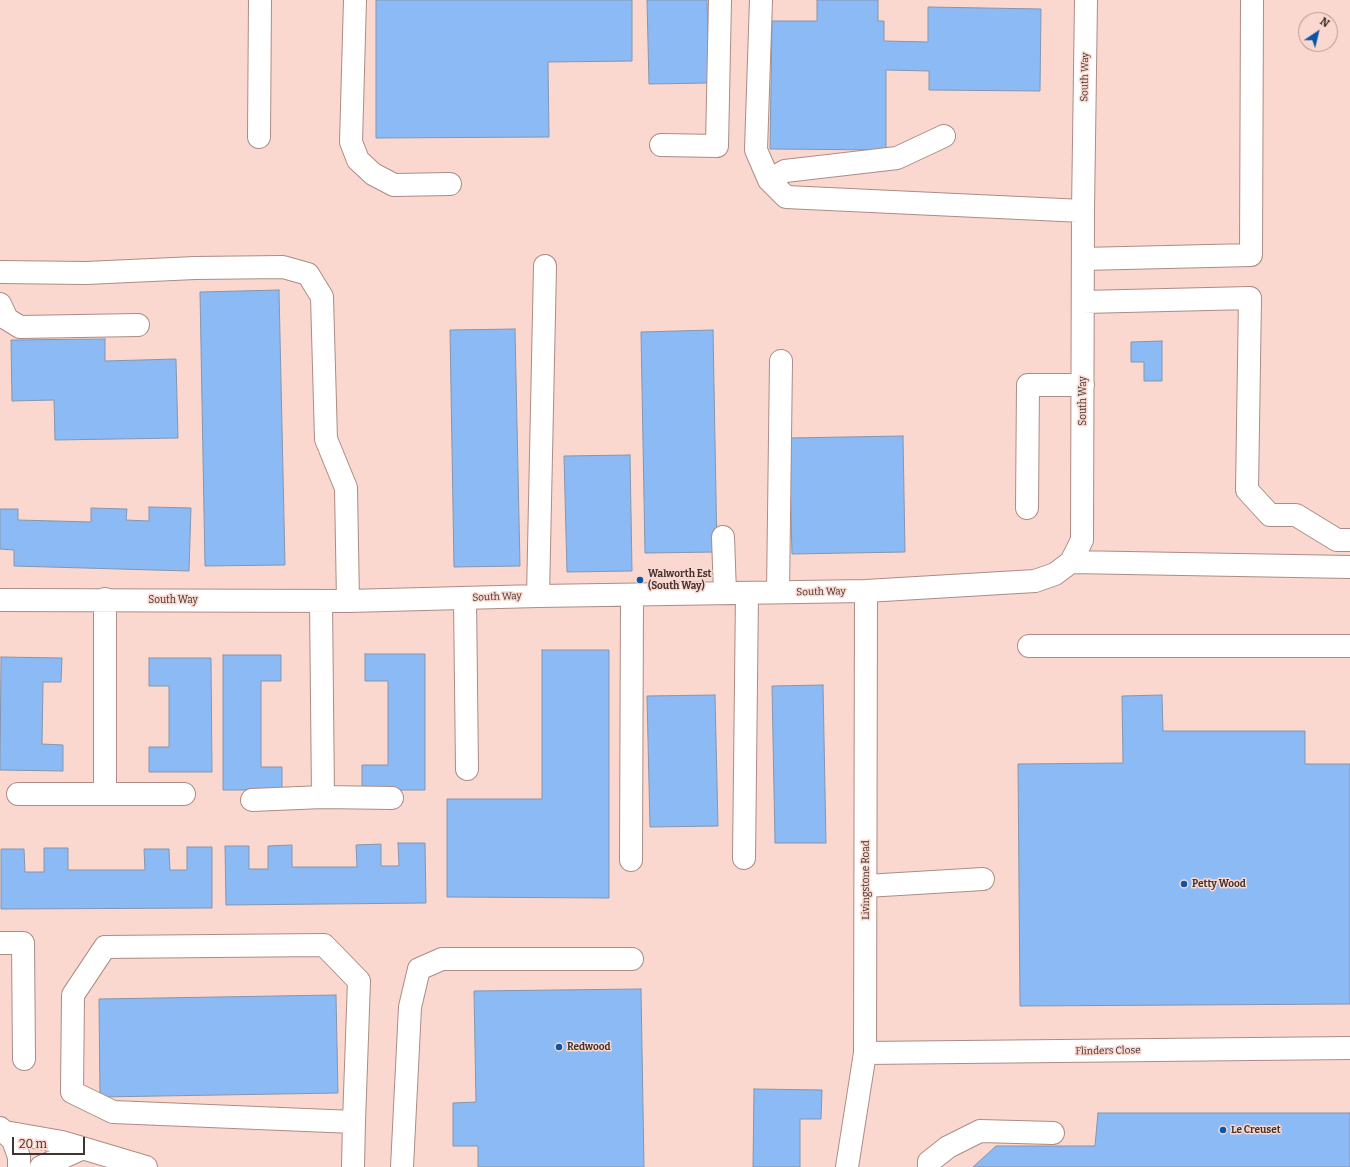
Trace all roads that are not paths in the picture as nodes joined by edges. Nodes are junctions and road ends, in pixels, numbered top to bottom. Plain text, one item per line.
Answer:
1 (260, 0) edge
2 (355, 0) edge
3 (720, 0) edge
4 (761, 0) edge
5 (1086, 0) edge
6 (1252, 0) edge
7 (944, 136) dead end
8 (259, 137) dead end
9 (661, 145) dead end
10 (769, 180) junction
11 (450, 184) dead end
12 (1083, 211) junction
13 (1083, 259) junction
14 (546, 266) dead end
15 (0, 272) edge
16 (1083, 302) junction
17 (0, 304) edge
18 (138, 325) dead end
19 (781, 361) dead end
20 (1083, 385) junction
21 (1027, 508) dead end
22 (723, 536) dead end
23 (1350, 540) edge
24 (1071, 562) junction
25 (1350, 567) edge
26 (866, 591) junction
27 (778, 592) junction
28 (724, 593) junction
29 (747, 593) junction
30 (632, 595) junction
31 (538, 596) junction
32 (465, 598) junction
33 (0, 600) edge
34 (105, 600) junction
35 (320, 601) junction
36 (348, 601) junction
37 (1029, 646) dead end
38 (1350, 646) edge
39 (466, 769) dead end
40 (106, 793) junction
41 (18, 794) dead end
42 (184, 794) dead end
43 (323, 797) junction
44 (392, 798) dead end
45 (252, 800) dead end
46 (744, 858) dead end
47 (631, 860) dead end
48 (983, 879) dead end
49 (866, 886) junction
50 (0, 943) edge
51 (632, 959) dead end
52 (1350, 1048) edge
53 (865, 1053) junction
54 (24, 1059) dead end
55 (354, 1122) junction
56 (3, 1130) edge
57 (1053, 1134) dead end
58 (81, 1149) junction
59 (19, 1167) edge
60 (41, 1167) edge
61 (146, 1167) edge
62 (353, 1167) edge
63 (402, 1167) edge
64 (847, 1167) edge
65 (929, 1167) edge

1 - 8 street
2 - 11 street
3 - 9 street
4 - 10 street
5 - 12 street, South Way
6 - 13 street
7 - 10 street
10 - 12 street
12 - 13 street, South Way
13 - 16 street, South Way
14 - 31 street
15 - 36 street
16 - 20 street, South Way
16 - 23 street
17 - 18 street
19 - 27 street
20 - 21 street
20 - 24 street, South Way
22 - 28 street
24 - 25 street
24 - 26 street, South Way
26 - 27 street, South Way
26 - 49 street, Livingstone Road
27 - 29 street, South Way
28 - 29 street, South Way
28 - 30 street, South Way
29 - 46 street
30 - 31 street, South Way
30 - 47 street
31 - 32 street, South Way
32 - 36 street, South Way
32 - 39 street
33 - 34 street, South Way
34 - 35 street, South Way
34 - 40 street
35 - 36 street, South Way
35 - 43 street
37 - 38 street
40 - 41 street
40 - 42 street
43 - 44 street
43 - 45 street
48 - 49 street
49 - 53 street, Livingstone Road
50 - 54 street
51 - 63 street
52 - 53 street, Flinders Close
53 - 64 street, Livingstone Road
55 - 55 street
55 - 62 street
56 - 58 street
56 - 59 street
57 - 65 street
58 - 60 street
58 - 61 street

